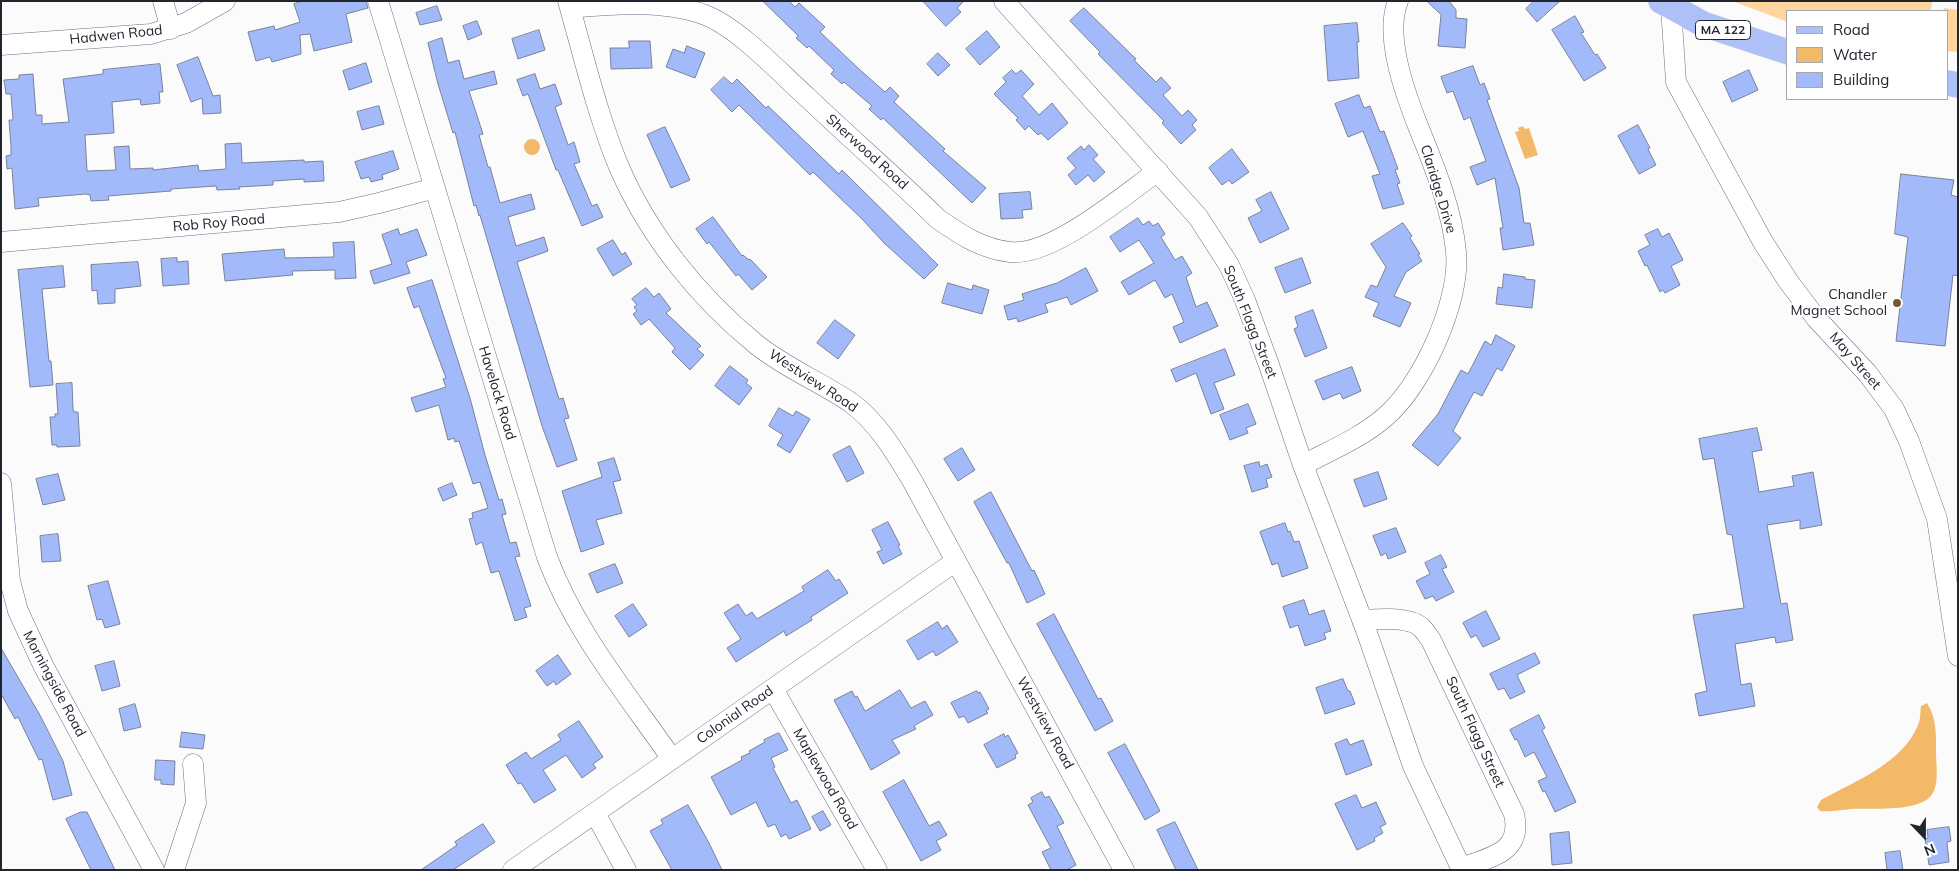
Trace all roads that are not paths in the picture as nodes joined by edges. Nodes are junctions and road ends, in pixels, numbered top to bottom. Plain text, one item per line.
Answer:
1 (163, 1) edge
2 (224, 1) edge
3 (378, 1) edge
4 (1004, 1) edge
5 (1398, 1) edge
6 (1666, 4) edge
7 (569, 5) edge
8 (171, 29) junction
9 (1, 45) edge
10 (1786, 51) edge
11 (1158, 171) junction
12 (435, 188) junction
13 (1, 242) edge
14 (1303, 465) junction
15 (1, 483) edge
16 (956, 561) junction
17 (10, 614) edge
18 (1362, 620) junction
19 (1958, 656) edge
20 (773, 688) junction
21 (672, 759) junction
22 (193, 764) dead end
23 (595, 813) junction
24 (1462, 869) edge
25 (154, 870) edge
26 (174, 870) edge
27 (513, 870) edge
28 (626, 870) edge
29 (877, 870) edge
30 (1124, 870) edge

1 - 8 street
2 - 8 street, Hadwen Road
3 - 12 street, Havelock Road
4 - 11 street, South Flagg Street
5 - 14 street, Claridge Drive
6 - 10 main road, MA 122
6 - 19 street, May Street
7 - 11 street, Sherwood Road
7 - 16 street, Westview Road
8 - 9 street, Hadwen Road
11 - 14 street, South Flagg Street
12 - 13 street, Rob Roy Road
12 - 21 street, Havelock Road
14 - 18 street, South Flagg Street
15 - 17 street, Morningside Road
16 - 20 street, Colonial Road
16 - 30 street, Westview Road
17 - 25 street, Morningside Road
18 - 24 street, South Flagg Street
18 - 24 street, South Flagg Street
20 - 21 street, Colonial Road
20 - 29 street, Maplewood Road
21 - 23 street, Colonial Road
22 - 26 street
23 - 27 street, Colonial Road
23 - 28 street

